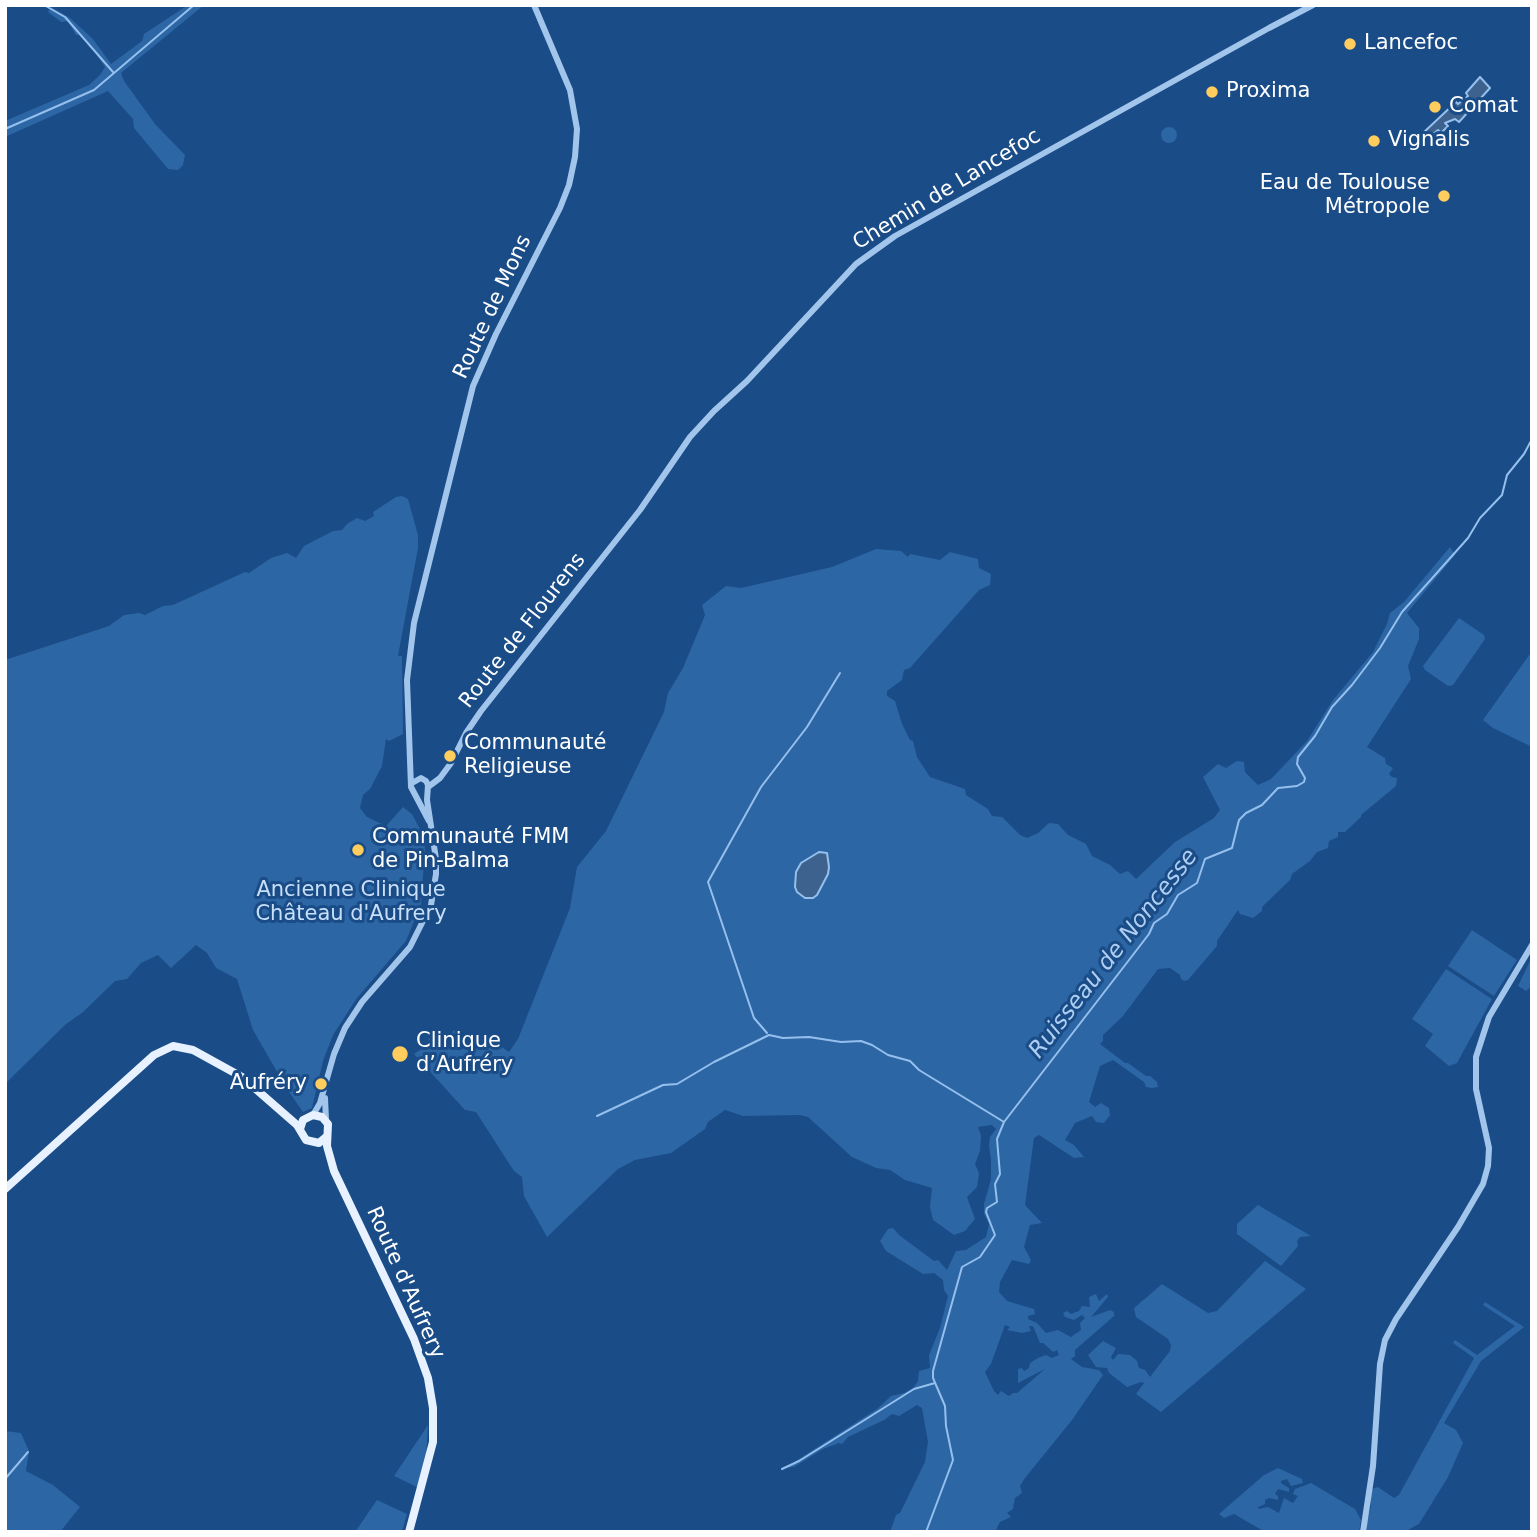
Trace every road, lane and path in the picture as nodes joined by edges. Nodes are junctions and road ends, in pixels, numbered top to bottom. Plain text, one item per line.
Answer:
1 (534, 5) edge
2 (1313, 5) edge
3 (636, 515) joint
4 (409, 755) junction
5 (444, 772) junction
6 (423, 779) junction
7 (412, 783) junction
8 (428, 790) junction
9 (416, 794) junction
10 (429, 821) junction
11 (1532, 945) edge
12 (326, 1086) junction
13 (275, 1107) junction
14 (310, 1116) junction
15 (326, 1120) junction
16 (300, 1129) junction
17 (326, 1137) junction
18 (314, 1143) junction
19 (334, 1171) junction
20 (5, 1189) edge
21 (409, 1530) edge
22 (1363, 1532) edge

1 - 4 street, Route de Mons
2 - 3 street, Chemin de Lancefoc
3 - 5 street, Route de Flourens
4 - 6 street, Route de Mons
4 - 7 street, Route de Mons
5 - 6 street
5 - 8 street
6 - 7 street
6 - 8 street
7 - 9 street
8 - 9 street
8 - 10 street
9 - 10 street
10 - 12 street
11 - 22 street
12 - 14 street
12 - 15 street
13 - 14 main road
13 - 16 main road
13 - 20 main road
14 - 15 main road
14 - 16 main road
15 - 17 main road
16 - 18 main road
17 - 18 main road
17 - 19 main road, Route d'Aufrery
18 - 19 main road, Route d'Aufrery
19 - 21 main road, Route d'Aufrery

